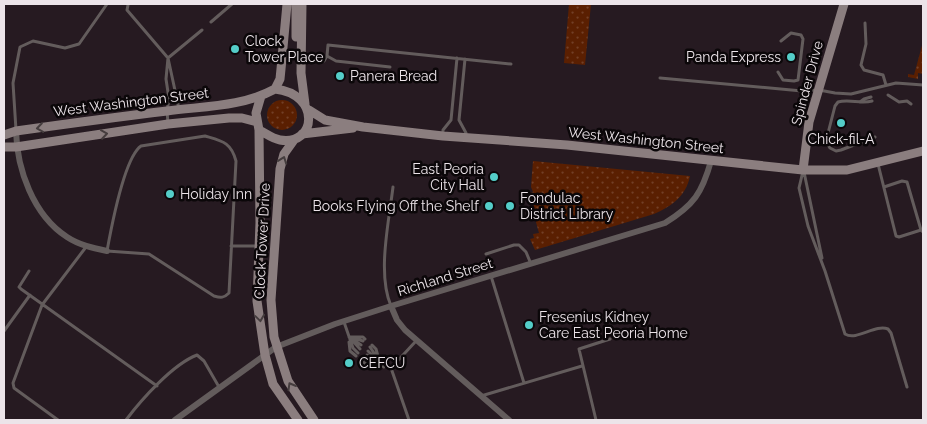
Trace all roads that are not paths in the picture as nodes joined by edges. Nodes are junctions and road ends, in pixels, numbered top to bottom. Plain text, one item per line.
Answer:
1 (107, 4) edge
2 (128, 4) edge
3 (232, 4) edge
4 (288, 4) edge
5 (296, 4) edge
6 (302, 4) edge
7 (844, 4) edge
8 (211, 22) dead end
9 (866, 23) dead end
10 (202, 30) dead end
11 (780, 41) dead end
12 (327, 56) junction
13 (168, 58) junction
14 (457, 58) junction
15 (465, 59) junction
16 (324, 61) dead end
17 (511, 64) dead end
18 (390, 67) dead end
19 (301, 71) junction
20 (778, 72) dead end
21 (660, 78) dead end
22 (886, 85) junction
23 (923, 85) edge
24 (275, 89) junction
25 (819, 90) junction
26 (888, 95) dead end
27 (261, 96) junction
28 (872, 99) dead end
29 (911, 104) dead end
30 (307, 107) junction
31 (179, 109) junction
32 (167, 111) junction
33 (168, 124) junction
34 (258, 126) junction
35 (363, 127) junction
36 (16, 131) junction
37 (302, 134) junction
38 (4, 135) edge
39 (443, 136) junction
40 (875, 137) dead end
41 (465, 138) junction
42 (294, 140) junction
43 (4, 147) edge
44 (16, 147) junction
45 (923, 151) edge
46 (712, 161) junction
47 (878, 163) junction
48 (803, 170) junction
49 (393, 187) dead end
50 (884, 187) junction
51 (922, 231) edge
52 (231, 246) junction
53 (260, 246) junction
54 (86, 247) junction
55 (107, 251) junction
56 (486, 254) dead end
57 (531, 264) junction
58 (825, 271) junction
59 (29, 272) dead end
60 (491, 276) junction
61 (30, 296) junction
62 (42, 305) junction
63 (391, 306) junction
64 (343, 322) junction
65 (4, 331) edge
66 (349, 336) junction
67 (610, 339) dead end
68 (416, 340) junction
69 (276, 347) junction
70 (361, 347) junction
71 (367, 353) junction
72 (265, 355) junction
73 (380, 364) junction
74 (582, 366) junction
75 (384, 367) dead end
76 (524, 383) junction
77 (157, 386) junction
78 (907, 387) dead end
79 (219, 388) junction
80 (480, 396) junction
81 (58, 420) edge
82 (126, 420) edge
83 (175, 420) edge
84 (298, 420) edge
85 (314, 420) edge
86 (409, 420) edge
87 (509, 420) edge
88 (596, 420) edge

1 - 36 lane
2 - 13 lane
3 - 8 lane
4 - 24 main road
5 - 19 main road
6 - 19 main road
7 - 25 main road, Spinder Drive
9 - 22 lane
10 - 13 lane
11 - 20 lane
12 - 14 lane
12 - 16 lane
12 - 18 lane
13 - 31 lane
13 - 32 lane
14 - 15 lane
14 - 39 lane
15 - 17 lane
15 - 41 lane
19 - 30 main road
21 - 25 lane
22 - 23 lane
22 - 25 lane
24 - 27 main road
24 - 30 main road
25 - 48 main road, Spinder Drive
26 - 29 lane
27 - 31 main road, West Washington Street
27 - 34 main road
28 - 40 lane
30 - 35 main road, West Washington Street
30 - 37 main road
31 - 32 main road, West Washington Street
32 - 33 lane
32 -> 36 main road, West Washington Street
33 - 34 main road, West Washington Street
44 -> 33 main road, West Washington Street
34 - 42 main road
34 - 53 main road, Clock Tower Drive
35 - 37 main road, West Washington Street
35 - 39 main road, West Washington Street
36 - 38 main road, West Washington Street
36 - 44 street
37 - 42 main road
39 - 41 main road, West Washington Street
41 - 46 main road, West Washington Street
69 -> 42 main road, Clock Tower Drive
43 - 44 main road, West Washington Street
44 - 54 street
45 - 47 main road, West Washington Street
46 - 48 main road, West Washington Street
46 - 57 street, Richland Street
47 - 48 main road, West Washington Street
47 - 50 lane
48 - 58 lane
48 - 58 lane
49 - 63 lane
50 - 51 lane
50 - 51 lane
52 - 53 lane
52 - 55 lane
52 - 55 lane
53 -> 72 main road, Clock Tower Drive
54 - 55 street
54 - 62 lane
56 - 57 lane
57 - 60 street, Richland Street
58 - 78 lane
59 - 61 lane
60 - 63 street, Richland Street
60 - 76 lane
61 - 62 lane
61 - 65 lane
62 - 77 lane
62 - 81 lane
63 - 64 street, Richland Street
63 - 68 street
64 - 66 lane
64 - 69 street, Richland Street
66 - 70 lane
66 - 70 lane
66 - 70 lane
67 - 74 lane
68 - 80 street
68 - 86 lane
69 - 72 street, Richland Street
85 -> 69 main road, Clock Tower Drive
71 - 73 lane
71 - 73 lane
71 - 73 lane
72 - 79 street, Richland Street
72 - 84 main road, Clock Tower Drive
73 - 75 lane
74 - 76 lane
74 - 88 lane
76 - 80 lane
77 - 79 lane
77 - 82 lane
79 - 83 street, Richland Street
80 - 87 street

